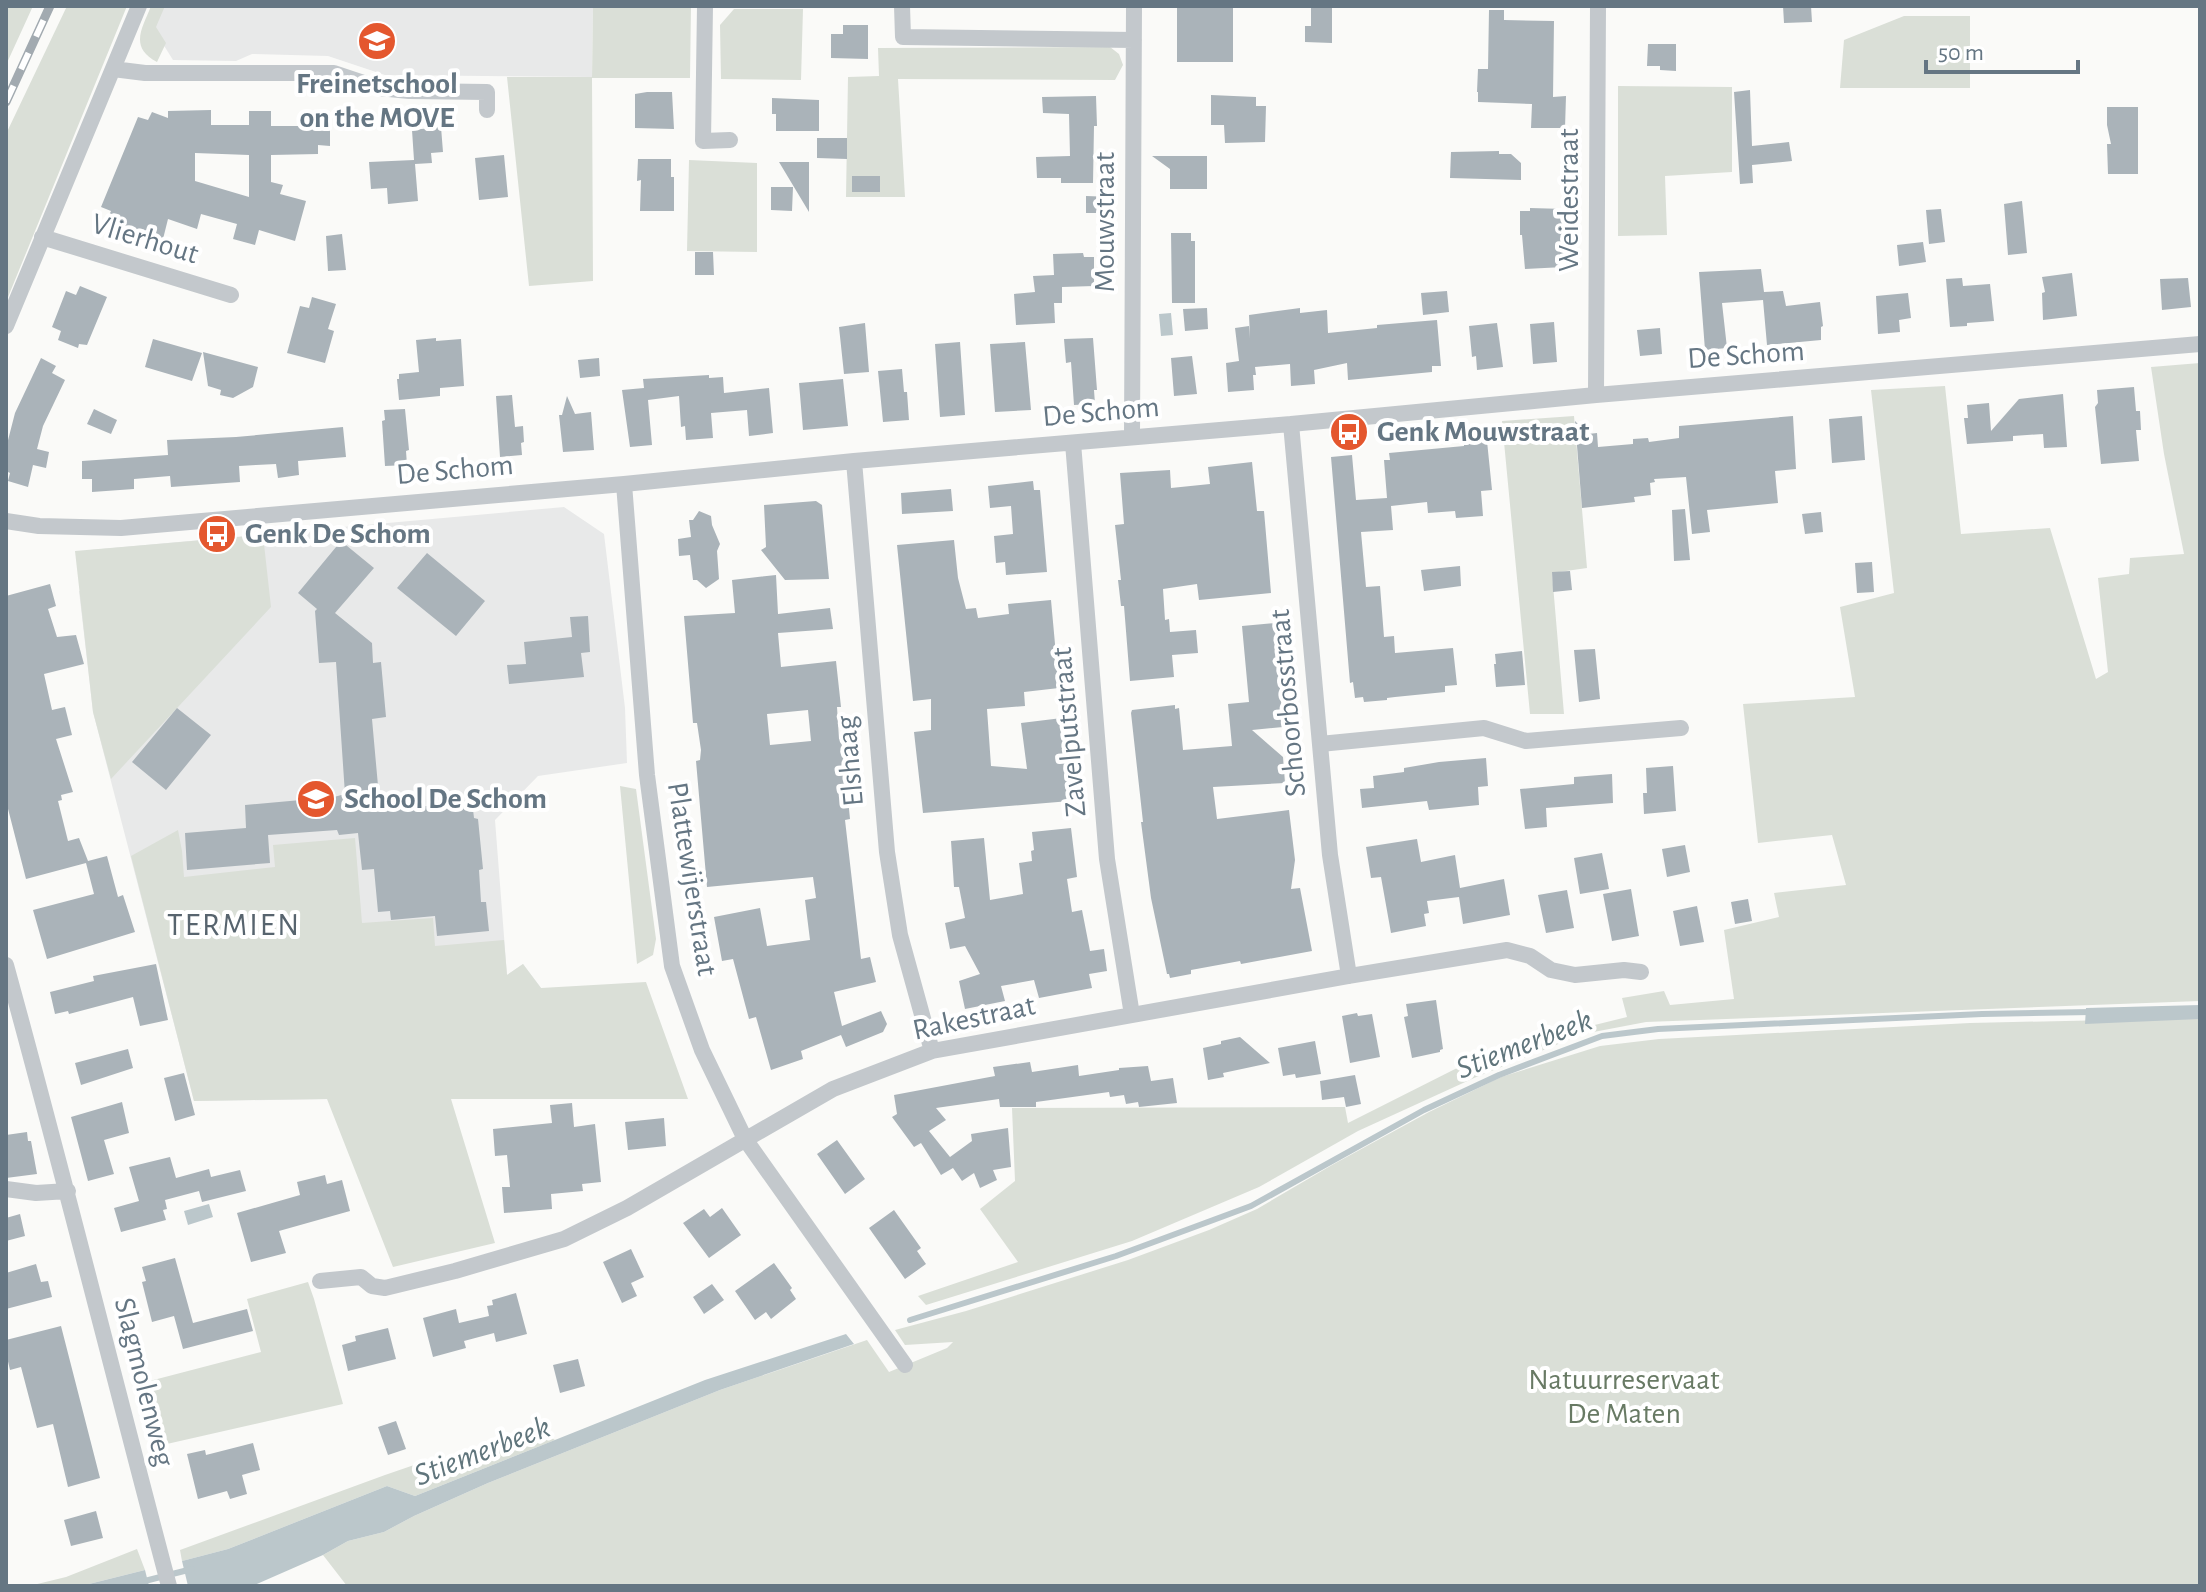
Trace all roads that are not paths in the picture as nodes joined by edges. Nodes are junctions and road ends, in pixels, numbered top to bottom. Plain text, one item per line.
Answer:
1 (139, 6) edge
2 (705, 6) edge
3 (902, 6) edge
4 (1134, 6) edge
5 (1598, 6) edge
6 (1134, 40) junction
7 (113, 69) junction
8 (487, 110) dead end
9 (730, 140) dead end
10 (42, 237) junction
11 (231, 295) dead end
12 (6, 326) edge
13 (2200, 344) edge
14 (1596, 395) junction
15 (1291, 424) junction
16 (1132, 437) junction
17 (1073, 443) junction
18 (854, 461) junction
19 (624, 484) junction
20 (6, 521) edge
21 (1681, 728) dead end
22 (1320, 744) junction
23 (6, 965) edge
24 (1641, 972) dead end
25 (1349, 976) junction
26 (1132, 1015) junction
27 (932, 1051) junction
28 (745, 1139) junction
29 (6, 1189) edge
30 (68, 1191) junction
31 (320, 1281) dead end
32 (905, 1365) dead end
33 (169, 1586) edge

1 - 7 street
2 - 9 street
3 - 6 street
4 - 6 street, Mouwstraat
5 - 14 street, Weidestraat
6 - 16 street, Mouwstraat
7 - 8 street
7 - 10 street
10 - 11 street, Vlierhout
10 - 12 street
13 - 14 street, De Schom
14 - 15 street, De Schom
15 - 16 street, De Schom
15 - 22 street, Schoorbosstraat
16 - 17 street, De Schom
17 - 18 street, De Schom
17 - 26 street, Zavelputstraat
18 - 19 street, De Schom
18 - 27 street, Elshaag
19 - 20 street, De Schom
19 - 28 street, Plattewijerstraat
21 - 22 street
22 - 25 street, Schoorbosstraat
23 - 30 street, Slagmolenweg
24 - 25 street, Rakestraat
25 - 26 street, Rakestraat
26 - 27 street, Rakestraat
27 - 28 street, Rakestraat
28 - 31 street, Rakestraat
28 - 32 street, Plattewijerstraat
29 - 30 street
30 - 33 street, Slagmolenweg

